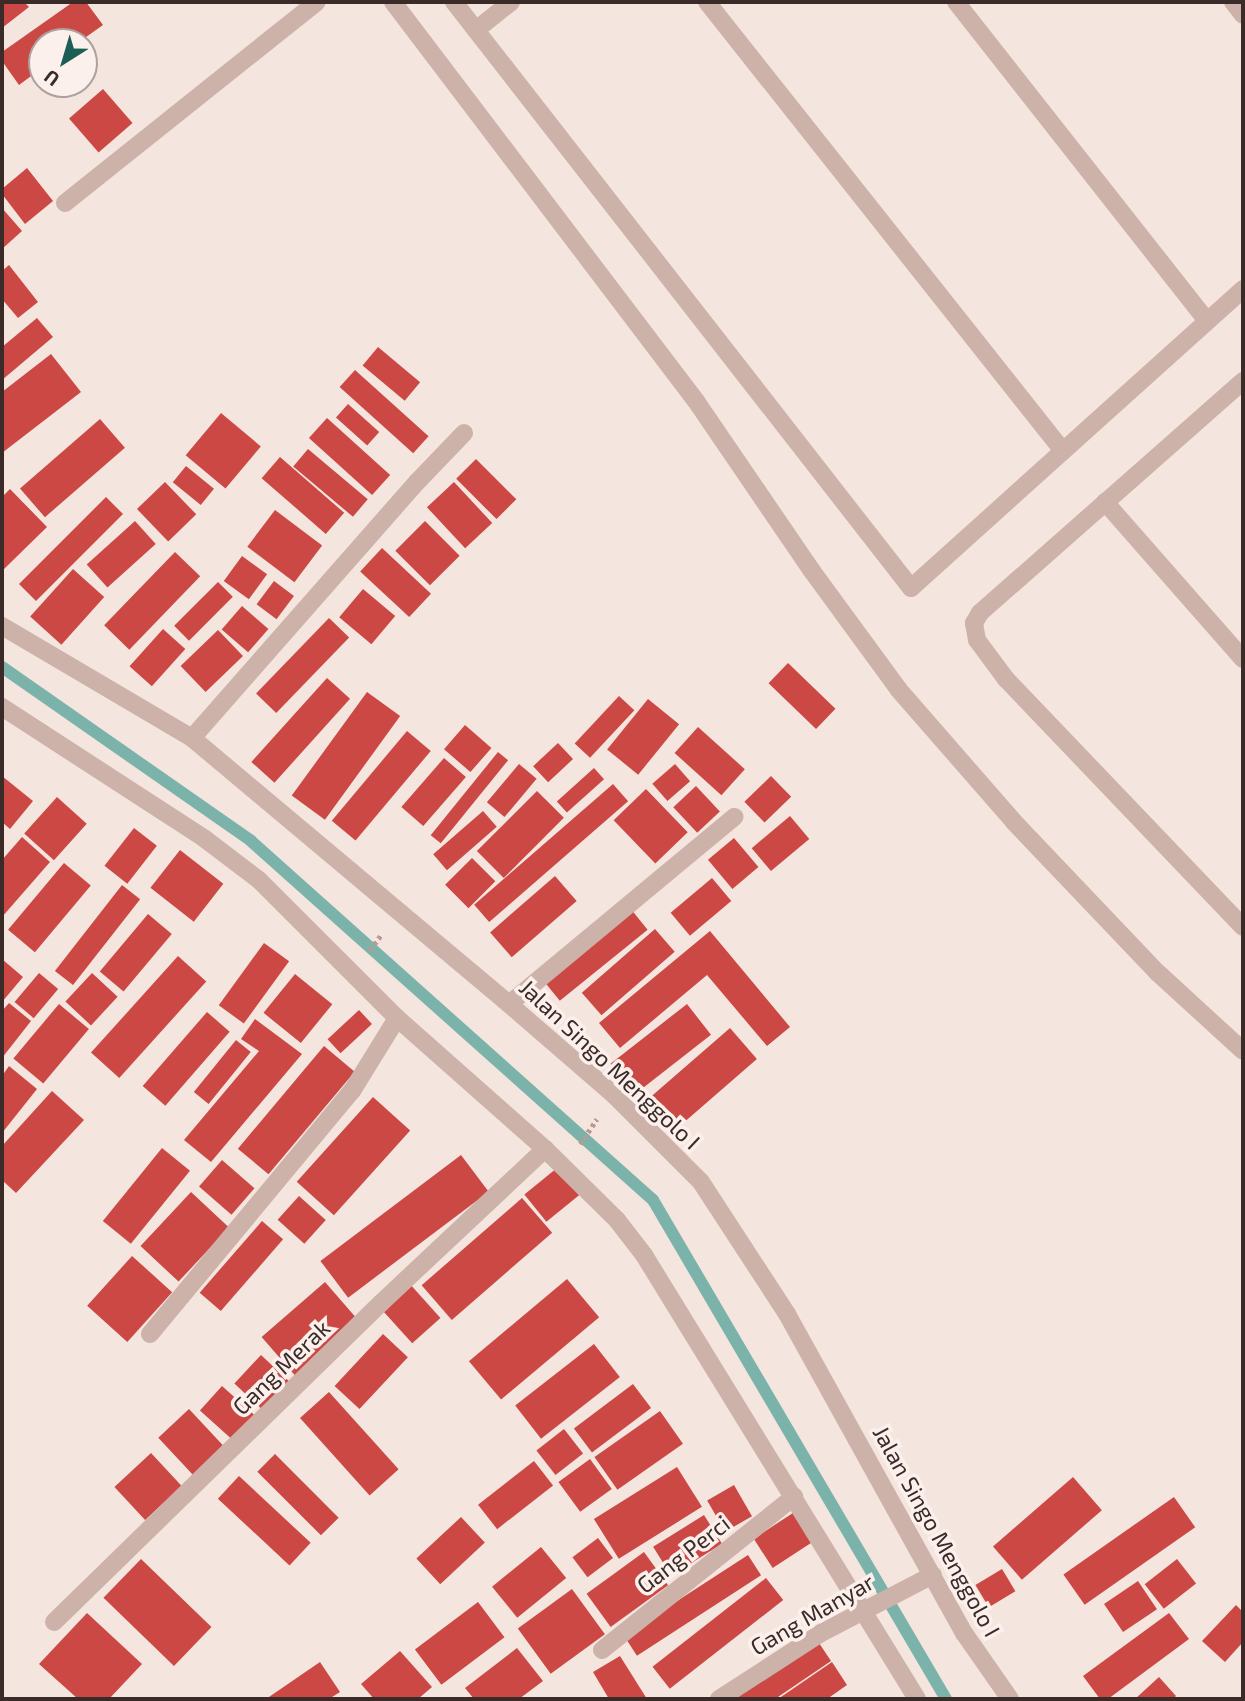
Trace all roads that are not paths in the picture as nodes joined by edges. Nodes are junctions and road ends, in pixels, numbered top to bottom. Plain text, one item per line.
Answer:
1 (317, 2) edge
2 (393, 2) edge
3 (454, 2) edge
4 (511, 2) edge
5 (707, 2) edge
6 (956, 2) edge
7 (1233, 2) edge
8 (1243, 15) edge
9 (476, 30) junction
10 (65, 203) dead end
11 (1243, 289) edge
12 (1207, 321) junction
13 (1243, 381) edge
14 (464, 433) dead end
15 (1063, 450) junction
16 (1105, 502) junction
17 (2, 626) edge
18 (1243, 659) edge
19 (2, 707) edge
20 (192, 738) junction
21 (734, 817) dead end
22 (1243, 927) edge
23 (509, 1004) junction
24 (397, 1018) junction
25 (1243, 1051) edge
26 (545, 1149) junction
27 (150, 1334) dead end
28 (794, 1497) junction
29 (926, 1578) junction
30 (870, 1607) junction
31 (54, 1622) dead end
32 (601, 1650) dead end
33 (719, 1699) edge
34 (917, 1699) edge
35 (1010, 1699) edge

1 - 10 street
2 - 25 street
3 - 9 street
4 - 9 street
5 - 15 street
6 - 12 street
7 - 8 street
9 - 15 street
11 - 12 street
12 - 15 street
13 - 16 street
14 - 20 street
16 - 18 street
16 - 22 street
17 - 20 street, Jalan Singo Menggolo I
19 - 24 street
20 - 23 street, Jalan Singo Menggolo I
21 - 23 street
23 - 29 street, Jalan Singo Menggolo I
24 - 26 street
24 - 27 street
26 - 28 street
26 - 31 street, Gang Merak
28 - 30 street
28 - 32 street, Gang Perci
29 - 30 street, Gang Manyar
29 - 35 street, Jalan Singo Menggolo I
30 - 33 street, Gang Manyar
30 - 34 street

